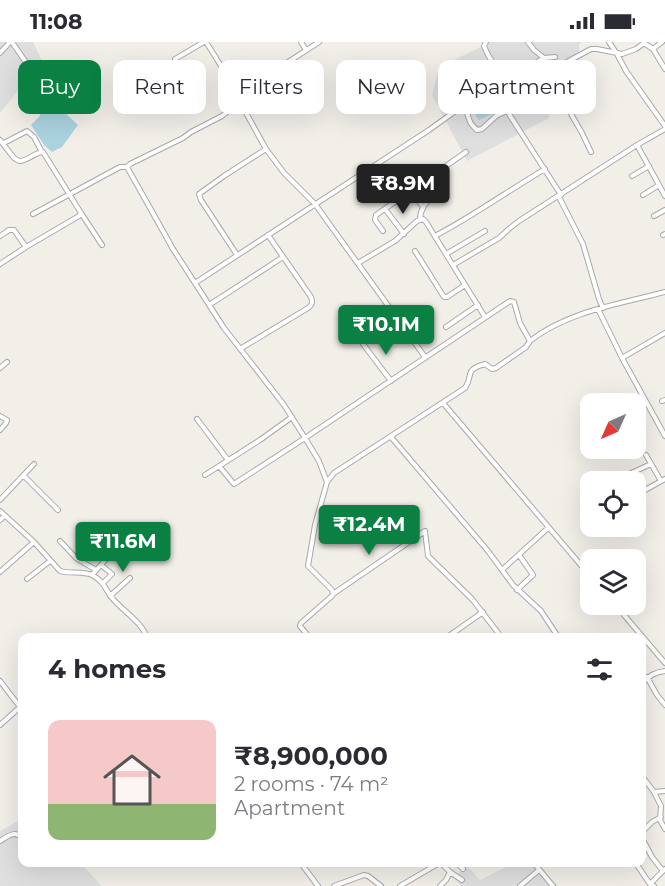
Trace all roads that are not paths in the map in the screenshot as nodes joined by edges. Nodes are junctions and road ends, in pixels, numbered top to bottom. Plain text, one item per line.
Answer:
1 (11, 42) edge
2 (205, 42) edge
3 (301, 42) edge
4 (319, 42) edge
5 (485, 42) edge
6 (528, 42) edge
7 (609, 42) edge
8 (662, 42) edge
9 (306, 50) junction
10 (653, 50) junction
11 (535, 51) junction
12 (0, 53) edge
13 (618, 54) junction
14 (555, 57) dead end
15 (544, 58) junction
16 (175, 59) dead end
17 (24, 60) edge
18 (291, 60) edge
19 (492, 60) edge
20 (537, 60) edge
21 (541, 60) edge
22 (571, 60) edge
23 (218, 62) edge
24 (665, 69) edge
25 (225, 114) edge
26 (247, 114) edge
27 (451, 114) edge
28 (467, 114) edge
29 (500, 114) edge
30 (511, 114) edge
31 (571, 114) edge
32 (665, 127) edge
33 (0, 140) edge
34 (4, 144) junction
35 (637, 145) junction
36 (266, 149) junction
37 (42, 152) junction
38 (466, 152) dead end
39 (591, 152) dead end
40 (649, 166) junction
41 (128, 167) junction
42 (545, 169) junction
43 (632, 176) dead end
44 (659, 185) junction
45 (411, 190) junction
46 (435, 193) dead end
47 (70, 194) junction
48 (643, 195) dead end
49 (560, 196) junction
50 (665, 196) edge
51 (315, 204) junction
52 (423, 207) junction
53 (385, 209) junction
54 (665, 210) edge
55 (81, 213) junction
56 (33, 214) dead end
57 (654, 216) dead end
58 (420, 219) junction
59 (383, 231) dead end
60 (485, 231) dead end
61 (404, 234) junction
62 (268, 235) junction
63 (0, 236) edge
64 (435, 236) junction
65 (102, 245) dead end
66 (26, 246) junction
67 (414, 251) dead end
68 (446, 254) junction
69 (237, 255) junction
70 (284, 257) junction
71 (358, 263) junction
72 (0, 264) edge
73 (453, 265) junction
74 (195, 283) junction
75 (465, 285) junction
76 (665, 292) edge
77 (209, 305) junction
78 (478, 305) junction
79 (600, 308) junction
80 (485, 317) junction
81 (446, 327) dead end
82 (366, 330) dead end
83 (665, 333) edge
84 (530, 341) junction
85 (240, 350) junction
86 (425, 357) junction
87 (622, 358) junction
88 (7, 362) dead end
89 (0, 368) edge
90 (392, 381) junction
91 (443, 402) junction
92 (0, 416) edge
93 (292, 417) junction
94 (197, 419) dead end
95 (0, 430) edge
96 (665, 436) edge
97 (391, 437) junction
98 (305, 438) junction
99 (646, 455) dead end
100 (228, 460) junction
101 (34, 464) dead end
102 (651, 464) junction
103 (219, 466) junction
104 (636, 471) edge
105 (205, 475) dead end
106 (24, 476) junction
107 (663, 480) edge
108 (327, 482) junction
109 (646, 489) edge
110 (0, 500) edge
111 (58, 510) dead end
112 (0, 512) edge
113 (5, 516) junction
114 (0, 520) edge
115 (548, 528) junction
116 (60, 541) dead end
117 (34, 542) junction
118 (519, 555) junction
119 (108, 557) dead end
120 (50, 561) junction
121 (580, 564) edge
122 (101, 565) junction
123 (96, 570) junction
124 (502, 570) junction
125 (0, 572) edge
126 (92, 575) junction
127 (130, 578) dead end
128 (27, 579) dead end
129 (104, 583) junction
130 (517, 590) junction
131 (333, 594) junction
132 (110, 596) junction
133 (483, 612) junction
134 (624, 615) edge
135 (144, 633) edge
136 (305, 633) edge
137 (453, 633) edge
138 (498, 633) edge
139 (556, 633) edge
140 (639, 633) edge
141 (646, 641) edge
142 (665, 663) edge
143 (663, 671) edge
144 (647, 677) joint
145 (665, 677) edge
146 (0, 681) edge
147 (18, 704) edge
148 (665, 705) edge
149 (18, 710) edge
150 (0, 725) edge
151 (646, 781) edge
152 (665, 791) edge
153 (654, 792) junction
154 (661, 817) junction
155 (646, 828) edge
156 (665, 829) edge
157 (18, 835) edge
158 (0, 841) edge
159 (646, 846) edge
160 (304, 867) edge
161 (431, 867) edge
162 (443, 867) edge
163 (537, 867) edge
164 (639, 867) edge
165 (539, 870) junction
166 (664, 870) edge
167 (450, 872) junction
168 (462, 880) dead end
169 (652, 885) edge
170 (318, 886) edge
171 (334, 886) edge
172 (381, 886) edge
173 (400, 886) edge
174 (440, 886) edge
175 (520, 886) edge
176 (553, 886) edge

1 - 12 street
1 - 17 street
2 - 16 street
2 - 23 street
3 - 9 street
4 - 9 street
5 - 19 street
6 - 11 street
7 - 13 street
8 - 10 street
9 - 18 street
10 - 13 street
10 - 24 street
11 - 15 street
11 - 20 street
13 - 22 street
13 - 32 street
14 - 15 street
15 - 21 street
25 - 41 street
26 - 36 street
27 - 51 street
28 - 29 street
30 - 42 street
31 - 39 street
32 - 35 street
33 - 34 street
34 - 37 street
34 - 37 street
35 - 40 street
35 - 49 street
36 - 51 street
36 - 69 street
37 - 47 street
38 - 45 street
40 - 43 street
40 - 44 street
41 - 47 street
41 - 74 street
42 - 49 street
42 - 64 street
44 - 48 street
44 - 50 street
45 - 52 street
45 - 53 street
46 - 52 street
47 - 55 street
47 - 56 street
49 - 73 street
49 - 79 street
51 - 62 street
51 - 71 street
52 - 58 street
53 - 59 street
53 - 61 street
54 - 57 street
55 - 65 street
55 - 66 street
58 - 61 street
58 - 64 street
60 - 68 street
61 - 71 street
62 - 69 street
62 - 70 street
63 - 66 street
64 - 68 street
66 - 72 street
67 - 75 street
68 - 73 street
69 - 74 street
70 - 77 street
70 - 85 street
71 - 86 street
73 - 75 street
74 - 77 street
75 - 78 street
76 - 79 street
77 - 85 street
78 - 80 street
78 - 81 street
79 - 84 street
79 - 87 street
80 - 84 street
80 - 86 street
82 - 90 street
83 - 87 street
84 - 91 street
85 - 93 street
86 - 90 street
87 - 96 street
88 - 89 street
90 - 98 street
91 - 97 street
91 - 115 street
92 - 95 street
93 - 98 street
93 - 100 street
94 - 100 street
97 - 108 street
97 - 124 street
98 - 103 street
98 - 108 street
99 - 102 street
100 - 103 street
101 - 106 street
102 - 104 street
102 - 107 street
103 - 105 street
106 - 110 street
106 - 111 street
107 - 109 street
108 - 131 street
112 - 113 street
113 - 114 street
113 - 117 street
115 - 118 street
115 - 121 street
116 - 123 street
117 - 120 street
117 - 125 street
118 - 124 street
118 - 130 street
119 - 122 street
120 - 126 street
120 - 128 street
122 - 123 street
122 - 129 street
123 - 126 street
124 - 130 street
126 - 129 street
127 - 132 street
129 - 132 street
130 - 139 street
131 - 133 street
131 - 136 street
132 - 135 street
133 - 137 street
133 - 138 street
134 - 140 street
141 - 142 street
143 - 144 street
143 - 145 street
144 - 148 street
146 - 147 street
149 - 150 street
151 - 153 street
152 - 153 street
153 - 154 street
154 - 155 street
154 - 156 street
157 - 158 street
159 - 166 street
160 - 170 street
161 - 173 street
162 - 167 street
163 - 165 street
164 - 169 street
165 - 175 street
165 - 176 street
166 - 169 street
167 - 168 street
167 - 174 street
171 - 172 street

